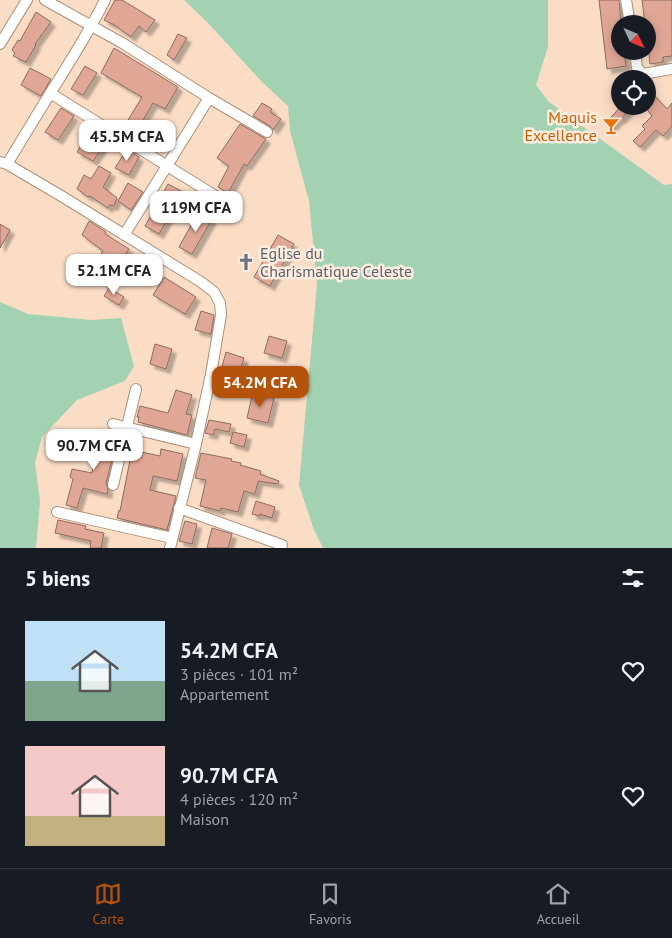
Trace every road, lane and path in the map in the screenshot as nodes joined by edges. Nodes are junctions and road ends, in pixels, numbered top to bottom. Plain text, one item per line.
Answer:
1 (27, 0) edge
2 (45, 0) edge
3 (105, 0) edge
4 (626, 0) edge
5 (628, 15) edge
6 (92, 26) junction
7 (0, 44) edge
8 (636, 60) edge
9 (672, 69) edge
10 (50, 93) junction
11 (209, 98) junction
12 (267, 132) dead end
13 (4, 163) edge
14 (167, 166) junction
15 (222, 200) dead end
16 (124, 235) junction
17 (211, 374) junction
18 (136, 389) dead end
19 (279, 392) dead end
20 (113, 424) dead end
21 (126, 428) junction
22 (196, 444) junction
23 (113, 484) dead end
24 (179, 508) junction
25 (57, 512) dead end
26 (171, 543) edge
27 (282, 544) dead end

1 - 7 street
2 - 6 street
3 - 6 street
4 - 5 street
6 - 10 street
6 - 11 street
8 - 9 street
10 - 13 street
10 - 14 street
11 - 12 street
11 - 14 street
13 - 16 street
14 - 15 street
14 - 16 street
16 - 17 street
17 - 19 street
17 - 22 street
18 - 21 street
20 - 21 street
21 - 22 street
21 - 23 street
22 - 24 street
24 - 26 street
24 - 27 street
25 - 26 street

